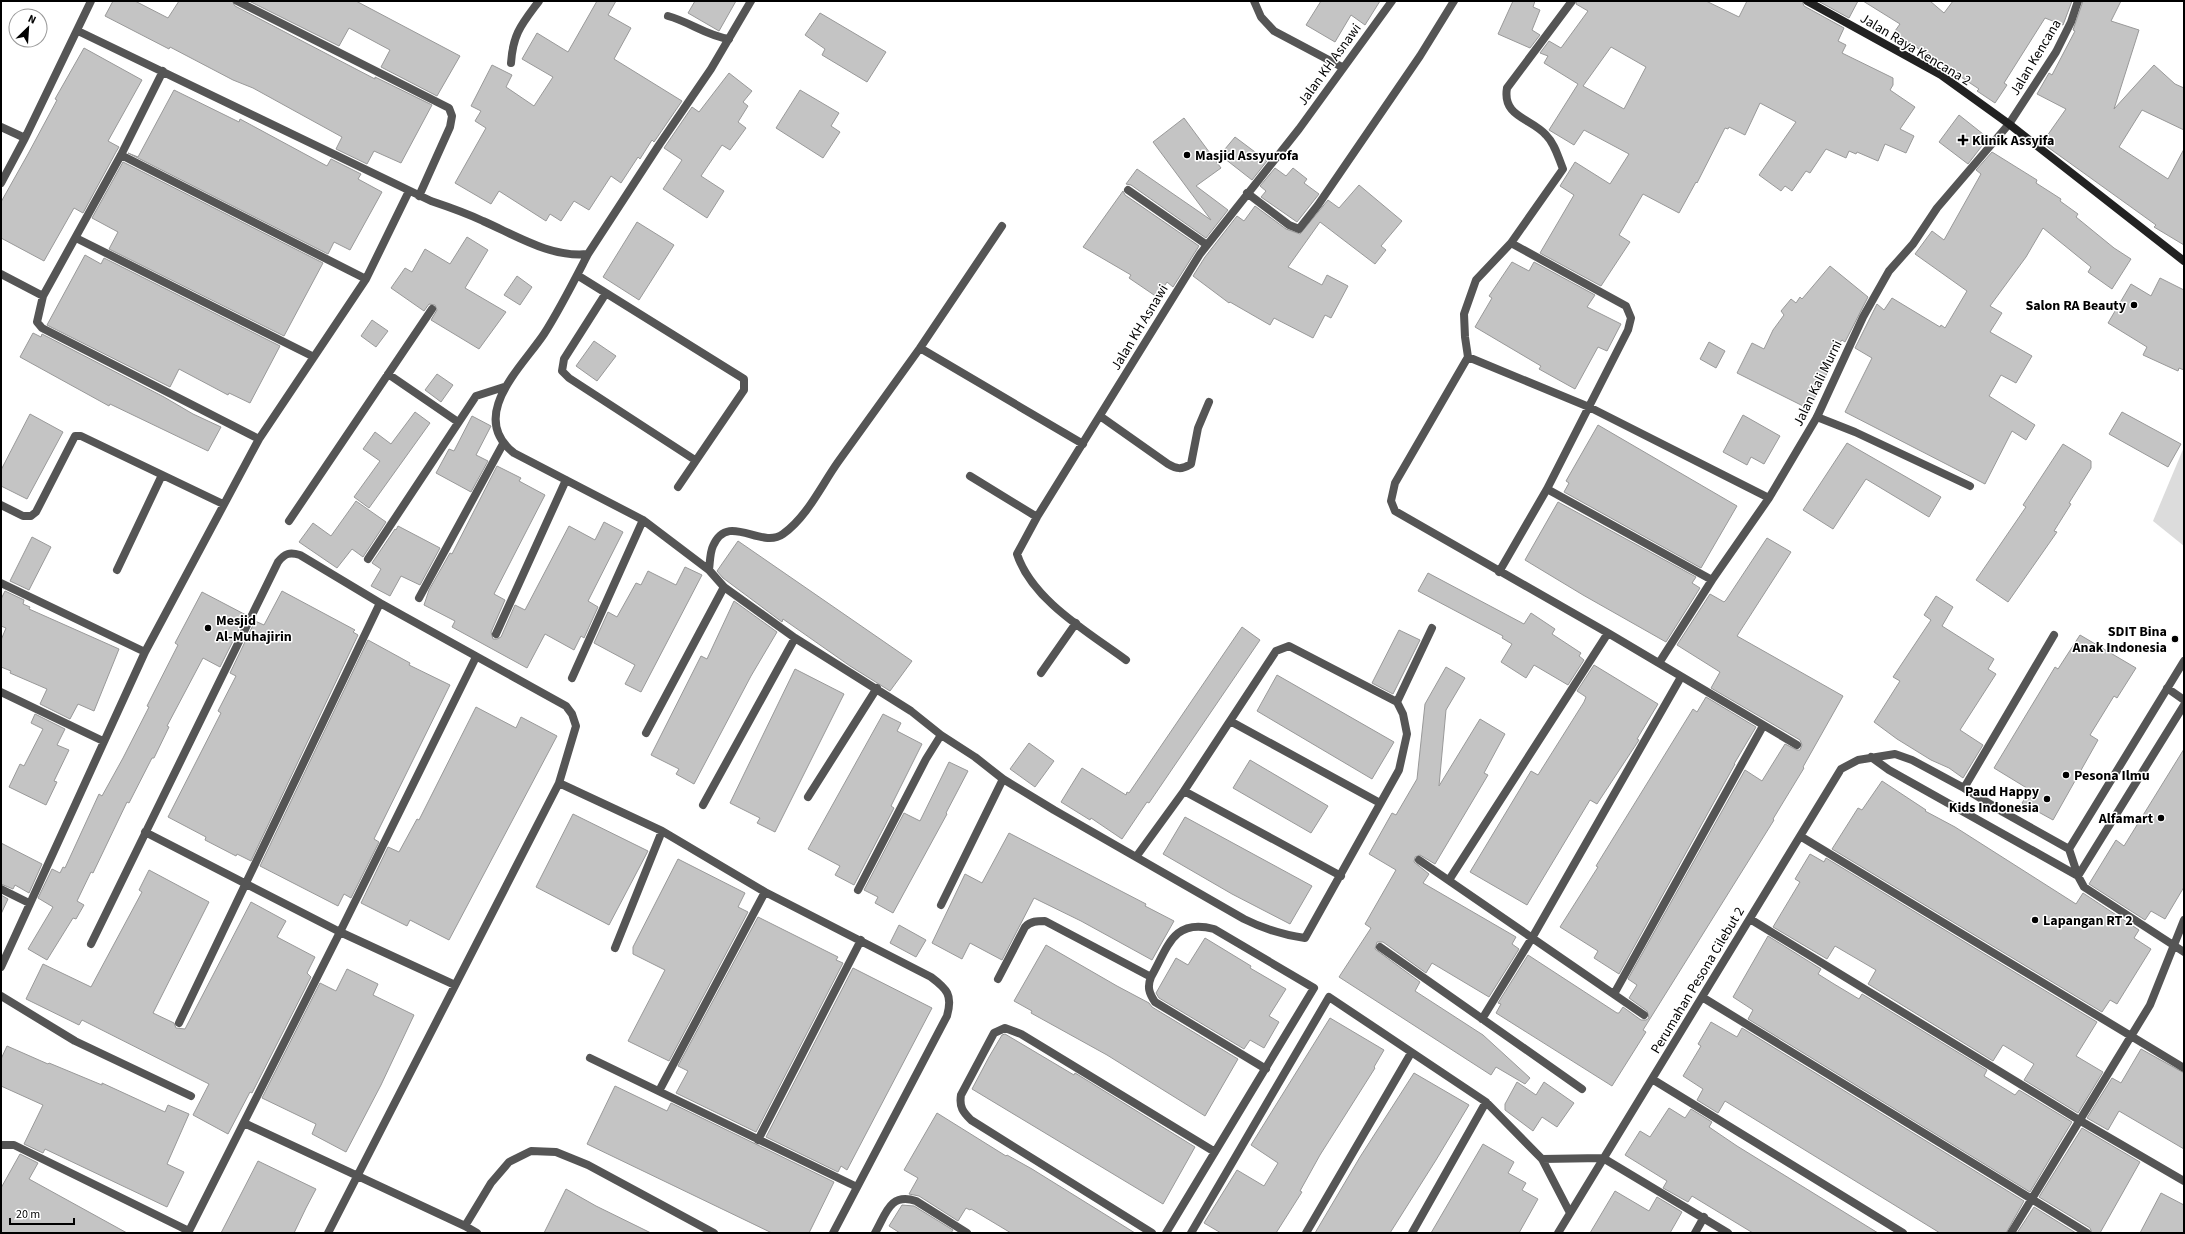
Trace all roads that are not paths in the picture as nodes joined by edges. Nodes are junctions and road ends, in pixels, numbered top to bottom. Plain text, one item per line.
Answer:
1 (91, 1) edge
2 (237, 1) edge
3 (539, 1) edge
4 (751, 1) edge
5 (1254, 1) edge
6 (1392, 1) edge
7 (1454, 1) edge
8 (1572, 1) edge
9 (1807, 1) edge
10 (2078, 1) edge
11 (668, 16) dead end
12 (78, 30) junction
13 (729, 39) junction
14 (511, 63) dead end
15 (1342, 67) junction
16 (163, 71) junction
17 (2009, 124) junction
18 (1, 127) edge
19 (25, 138) junction
20 (121, 155) junction
21 (1, 183) edge
22 (1128, 190) dead end
23 (409, 191) junction
24 (1247, 193) junction
25 (419, 196) junction
26 (1002, 226) dead end
27 (76, 238) junction
28 (1511, 243) junction
29 (1207, 244) junction
30 (588, 254) junction
31 (2184, 261) edge
32 (1, 274) edge
33 (577, 275) junction
34 (366, 279) junction
35 (606, 293) junction
36 (43, 296) junction
37 (432, 309) dead end
38 (920, 348) junction
39 (314, 357) junction
40 (1468, 357) junction
41 (388, 374) junction
42 (504, 387) junction
43 (1209, 402) dead end
44 (1589, 407) junction
45 (1100, 416) junction
46 (1817, 417) junction
47 (458, 422) junction
48 (260, 439) junction
49 (503, 444) junction
50 (1083, 444) junction
51 (695, 460) junction
52 (162, 475) junction
53 (970, 476) dead end
54 (566, 480) junction
55 (1970, 486) dead end
56 (678, 487) dead end
57 (1547, 489) junction
58 (1769, 498) junction
59 (223, 504) junction
60 (1, 505) edge
61 (1037, 518) junction
62 (643, 520) junction
63 (289, 521) dead end
64 (368, 559) dead end
65 (117, 570) dead end
66 (709, 570) junction
67 (1499, 572) junction
68 (1712, 580) junction
69 (1, 583) edge
70 (724, 587) junction
71 (419, 598) dead end
72 (380, 603) junction
73 (1076, 623) junction
74 (1432, 628) dead end
75 (1608, 633) junction
76 (496, 634) dead end
77 (2054, 635) dead end
78 (795, 638) junction
79 (145, 652) junction
80 (476, 657) junction
81 (1126, 660) dead end
82 (2184, 660) edge
83 (1659, 663) junction
84 (1040, 673) dead end
85 (1681, 677) junction
86 (572, 678) dead end
87 (876, 688) junction
88 (2167, 688) junction
89 (1, 692) edge
90 (2184, 700) edge
91 (1397, 702) junction
92 (2184, 706) edge
93 (1230, 722) junction
94 (1764, 726) junction
95 (646, 733) dead end
96 (941, 736) junction
97 (103, 741) junction
98 (1797, 746) dead end
99 (1872, 757) junction
100 (1003, 779) junction
101 (559, 783) junction
102 (1964, 788) junction
103 (1184, 791) junction
104 (808, 797) dead end
105 (1380, 803) junction
106 (703, 805) dead end
107 (662, 831) junction
108 (145, 832) junction
109 (1800, 836) junction
110 (2069, 848) junction
111 (1136, 857) junction
112 (1419, 860) dead end
113 (1341, 876) junction
114 (2078, 876) junction
115 (1449, 880) junction
116 (247, 884) junction
117 (1, 889) edge
118 (858, 890) dead end
119 (765, 892) junction
120 (29, 903) junction
121 (940, 905) dead end
122 (1750, 919) junction
123 (2184, 920) edge
124 (340, 932) junction
125 (1532, 938) junction
126 (861, 940) junction
127 (91, 944) dead end
128 (2174, 946) junction
129 (1380, 947) dead end
130 (615, 948) dead end
131 (2184, 952) edge
132 (1, 967) edge
133 (1152, 977) junction
134 (998, 979) dead end
135 (455, 985) junction
136 (1614, 994) junction
137 (1, 996) edge
138 (1702, 997) junction
139 (1644, 1015) dead end
140 (1482, 1019) junction
141 (179, 1023) dead end
142 (2133, 1035) junction
143 (1411, 1053) junction
144 (590, 1058) dead end
145 (2184, 1068) edge
146 (1266, 1070) junction
147 (1652, 1079) junction
148 (1582, 1090) dead end
149 (659, 1091) junction
150 (191, 1096) dead end
151 (1486, 1102) junction
152 (2079, 1120) junction
153 (244, 1123) junction
154 (758, 1140) junction
155 (1, 1145) edge
156 (1215, 1152) junction
157 (1603, 1158) junction
158 (1542, 1159) junction
159 (356, 1174) junction
160 (2184, 1181) edge
161 (857, 1187) junction
162 (2031, 1200) junction
163 (1570, 1213) junction
164 (1704, 1217) junction
165 (465, 1226) junction
166 (188, 1232) edge
167 (328, 1233) edge
168 (477, 1233) edge
169 (714, 1233) edge
170 (833, 1233) edge
171 (875, 1233) edge
172 (967, 1233) edge
173 (1152, 1233) edge
174 (1166, 1233) edge
175 (1190, 1233) edge
176 (1306, 1233) edge
177 (1412, 1233) edge
178 (1558, 1233) edge
179 (1695, 1233) edge
180 (1728, 1233) edge
181 (1903, 1233) edge
182 (2011, 1233) edge
183 (2087, 1233) edge

1 - 12 street
2 - 25 street
3 - 14 street
4 - 13 street
5 - 15 street
6 - 15 street, Jalan KH Asnawi
7 - 24 street
8 - 28 street
9 - 17 street, Jalan Raya Kencana 2
10 - 17 street, Jalan Kencana
11 - 13 street
12 - 16 street
12 - 19 street
13 - 30 street
15 - 24 street, Jalan KH Asnawi
16 - 20 street
16 - 23 street
17 - 31 street, Jalan Raya Kencana 2
17 - 46 street, Jalan Kali Murni
18 - 19 street
19 - 21 street
20 - 27 street
20 - 34 street
22 - 29 street
23 - 25 street
23 - 34 street
24 - 29 street, Jalan KH Asnawi
25 - 30 street
26 - 38 street
27 - 36 street
27 - 39 street
28 - 40 street
28 - 44 street
29 - 45 street, Jalan KH Asnawi
30 - 33 street
32 - 36 street
33 - 35 street
33 - 42 street
34 - 39 street
35 - 51 street
35 - 51 street
36 - 48 street
37 - 41 street
38 - 50 street
38 - 66 street
39 - 48 street
40 - 44 street
40 - 67 street
41 - 47 street
41 - 63 street
42 - 47 street
42 - 49 street
43 - 45 street
44 - 57 street
44 - 58 street
45 - 50 street, Jalan KH Asnawi
46 - 55 street
46 - 58 street, Jalan Kali Murni
47 - 64 street
48 - 59 street
49 - 54 street
49 - 71 street
50 - 61 street, Jalan KH Asnawi
51 - 56 street
52 - 59 street
52 - 60 street
52 - 65 street
53 - 61 street
54 - 62 street
54 - 76 street
57 - 67 street
57 - 68 street
58 - 68 street, Jalan Kali Murni
59 - 79 street
61 - 73 street, Jalan KH Asnawi
62 - 66 street
62 - 86 street
66 - 70 street
67 - 75 street
68 - 83 street, Jalan Kali Murni
69 - 79 street
70 - 78 street
70 - 95 street
72 - 80 street
72 - 108 street
72 - 116 street
73 - 81 street, Jalan KH Asnawi
73 - 84 street
74 - 91 street
75 - 83 street
75 - 115 street
77 - 102 street
78 - 87 street
78 - 106 street
79 - 97 street
80 - 101 street
80 - 124 street
82 - 88 street
83 - 85 street
85 - 94 street
85 - 125 street
87 - 96 street
87 - 104 street
88 - 90 street
88 - 110 street
89 - 97 street
91 - 93 street
91 - 105 street
92 - 114 street
93 - 103 street
93 - 105 street
94 - 98 street
94 - 136 street
96 - 100 street
96 - 118 street
97 - 120 street
99 - 102 street, Perumahan Pesona Cilebut 2
99 - 109 street, Perumahan Pesona Cilebut 2
99 - 114 street
100 - 111 street
100 - 121 street
101 - 107 street
101 - 135 street
102 - 110 street, Perumahan Pesona Cilebut 2
103 - 111 street
103 - 113 street
105 - 113 street
107 - 119 street
107 - 130 street
108 - 116 street
108 - 127 street
109 - 122 street, Perumahan Pesona Cilebut 2
109 - 142 street
110 - 114 street
111 - 113 street
112 - 115 street
114 - 128 street
115 - 125 street
116 - 124 street
116 - 141 street
117 - 120 street
119 - 126 street
119 - 149 street
120 - 132 street
122 - 138 street, Perumahan Pesona Cilebut 2
122 - 152 street
123 - 128 street
124 - 135 street
124 - 153 street
125 - 136 street
125 - 140 street
126 - 154 street
126 - 161 street
128 - 131 street
128 - 142 street
129 - 140 street
133 - 134 street
133 - 146 street
133 - 146 street
135 - 159 street
136 - 139 street
137 - 150 street
138 - 147 street, Perumahan Pesona Cilebut 2
138 - 162 street
140 - 148 street
142 - 145 street
142 - 152 street
143 - 151 street
143 - 175 street
143 - 176 street
144 - 149 street
146 - 156 street
147 - 157 street, Perumahan Pesona Cilebut 2
147 - 181 street
149 - 154 street
151 - 158 street
151 - 177 street
152 - 160 street
152 - 162 street
153 - 159 street
153 - 166 street
154 - 161 street
155 - 166 street
156 - 173 street
156 - 174 street
157 - 158 street
157 - 163 street, Perumahan Pesona Cilebut 2
157 - 164 street
158 - 163 street
159 - 165 street
159 - 167 street
161 - 170 street
162 - 182 street
162 - 183 street
163 - 178 street, Perumahan Pesona Cilebut 2
164 - 179 street
164 - 180 street
165 - 168 street
165 - 169 street
171 - 172 street

